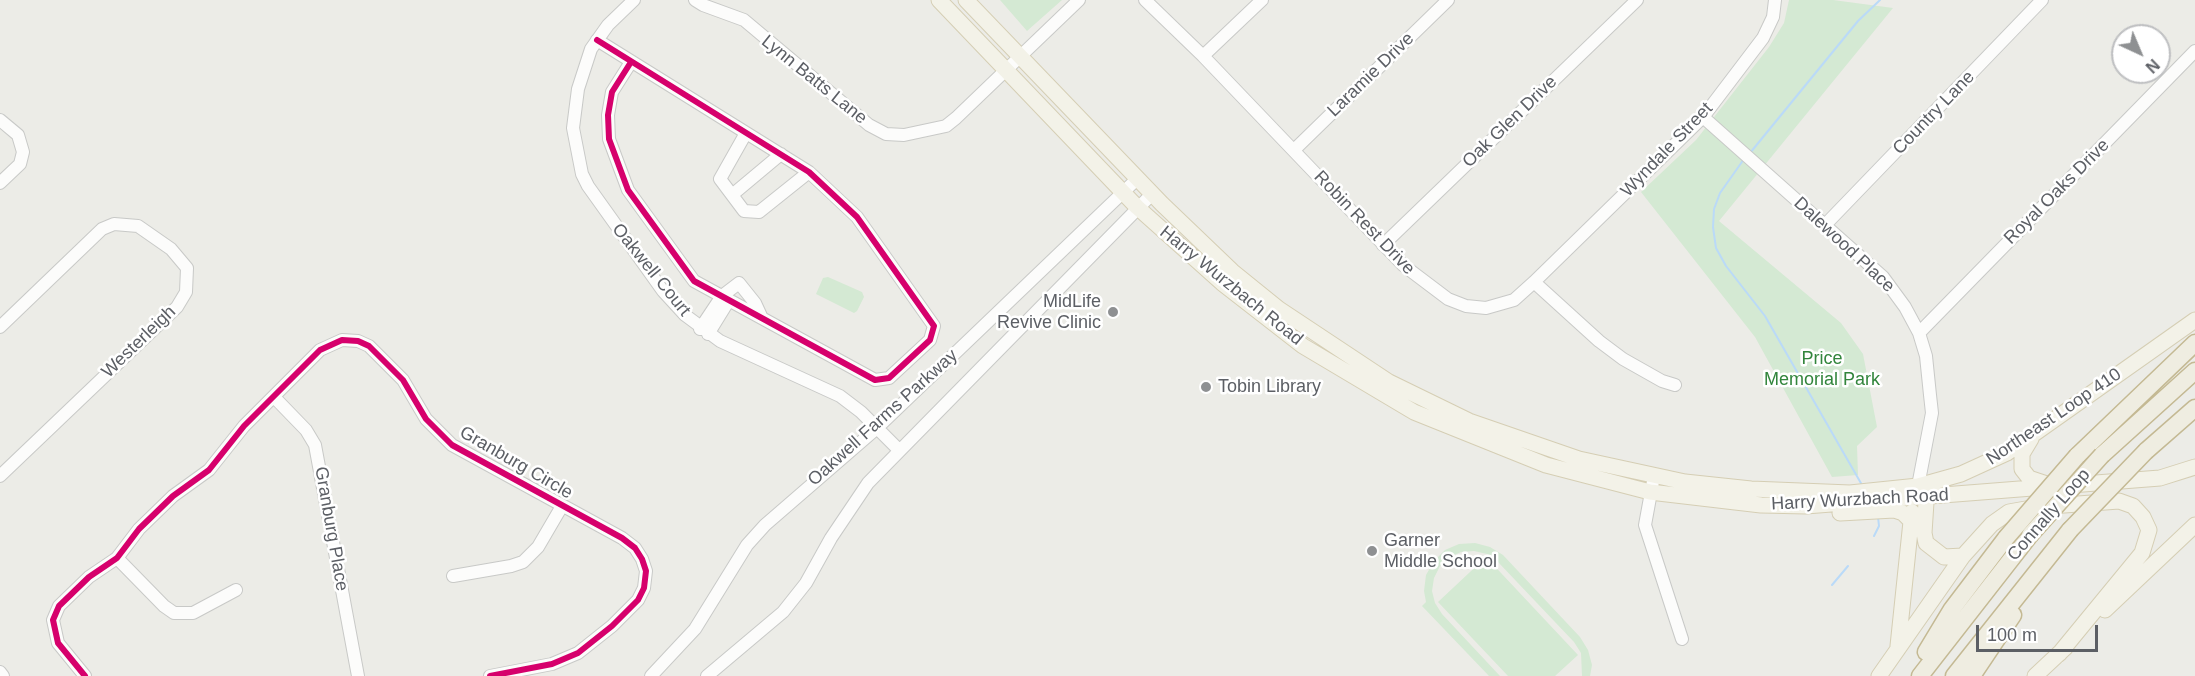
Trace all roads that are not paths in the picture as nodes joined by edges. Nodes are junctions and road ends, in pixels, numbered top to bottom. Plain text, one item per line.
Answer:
1 (634, 0) edge
2 (695, 0) edge
3 (939, 0) edge
4 (966, 0) edge
5 (1079, 0) edge
6 (1145, 0) edge
7 (1262, 0) edge
8 (1448, 0) edge
9 (1637, 0) edge
10 (1775, 0) edge
11 (2042, 0) edge
12 (597, 40) junction
13 (2195, 51) edge
14 (1203, 56) junction
15 (1022, 57) junction
16 (631, 62) junction
17 (1006, 72) junction
18 (1703, 117) junction
19 (0, 120) edge
20 (746, 133) junction
21 (1294, 150) junction
22 (781, 154) junction
23 (809, 172) junction
24 (1137, 179) junction
25 (0, 183) edge
26 (1123, 193) junction
27 (1152, 194) junction
28 (732, 195) junction
29 (1137, 207) junction
30 (1825, 225) junction
31 (1383, 245) junction
32 (1227, 277) junction
33 (1534, 282) junction
34 (726, 298) junction
35 (761, 316) junction
36 (2195, 320) edge
37 (0, 327) edge
38 (704, 331) junction
39 (1919, 333) junction
40 (2195, 343) edge
41 (2195, 371) edge
42 (1675, 385) dead end
43 (274, 397) junction
44 (2195, 408) edge
45 (877, 428) junction
46 (2034, 434) junction
47 (1504, 443) junction
48 (899, 450) junction
49 (2195, 467) edge
50 (0, 476) edge
51 (1654, 476) junction
52 (2059, 487) junction
53 (1922, 491) junction
54 (1650, 492) junction
55 (1734, 503) junction
56 (562, 506) junction
57 (1910, 520) junction
58 (2195, 525) edge
59 (2070, 530) junction
60 (1963, 556) junction
61 (117, 558) junction
62 (453, 576) dead end
63 (236, 590) dead end
64 (1682, 639) dead end
65 (1897, 649) junction
66 (2059, 654) junction
67 (0, 672) edge
68 (658, 673) edge
69 (3, 676) edge
70 (85, 676) edge
71 (358, 676) edge
72 (490, 676) edge
73 (707, 676) edge
74 (1879, 676) edge
75 (1911, 676) edge
76 (1920, 676) edge
77 (1954, 676) edge
78 (1972, 676) edge
79 (2035, 676) edge

1 - 12 street, Oakwell Court
2 - 17 street, Lynn Batts Lane
3 - 17 main road, Harry Wurzbach Road
4 - 15 main road, Harry Wurzbach Road
5 - 15 street, Lynn Batts Lane
6 - 14 street, Robin Rest Drive
7 - 14 street
8 - 21 street, Laramie Drive
9 - 31 street, Oak Glen Drive
10 - 18 street, Wyndale Street
11 - 30 street, Country Lane
12 - 16 street
12 - 38 street, Oakwell Court
13 - 39 street, Royal Oaks Drive
14 - 21 street, Robin Rest Drive
15 - 17 street, Lynn Batts Lane
15 - 24 main road, Harry Wurzbach Road
16 - 20 street
16 - 34 street
17 - 26 main road, Harry Wurzbach Road
18 - 30 street, Dalewood Place
18 - 33 street, Wyndale Street
19 - 25 street
20 - 22 street
20 - 28 street
21 - 31 street, Robin Rest Drive
22 - 23 street
22 - 28 street
23 - 28 street
23 - 35 street
24 - 26 street, Oakwell Farms Parkway
24 - 27 main road, Harry Wurzbach Road
26 - 29 main road, Harry Wurzbach Road
26 - 45 street, Oakwell Farms Parkway
27 - 29 street, Oakwell Farms Parkway
27 - 32 main road, Harry Wurzbach Road
29 - 32 main road, Harry Wurzbach Road
29 - 48 street, Oakwell Farms Parkway
30 - 39 street, Dalewood Place
31 - 33 street, Robin Rest Drive
32 - 47 main road, Harry Wurzbach Road
33 - 42 street
34 - 35 street
34 - 35 street
34 - 38 street
36 - 46 main road, Northeast Loop 410
37 - 50 street, Westerleigh
38 - 45 street, Oakwell Court
39 - 53 street, Dalewood Place
40 - 75 highway, bridge
41 - 76 highway, Connally Loop, bridge
43 - 56 street, Granburg Circle
43 - 61 street, Granburg Circle
43 - 71 street, Granburg Place
44 - 59 highway, Connally Loop, bridge
45 - 48 street, Oakwell Court
45 - 68 street, Oakwell Farms Parkway
46 - 52 main road
46 - 53 main road, Northeast Loop 410
47 - 51 main road, Harry Wurzbach Road
47 - 54 main road, Harry Wurzbach Road
48 - 73 street, Oakwell Farms Parkway
49 - 52 main road, Harry Wurzbach Road
51 - 53 main road, Harry Wurzbach Road
51 - 54 street
52 - 53 main road, Harry Wurzbach Road
53 - 55 main road, Harry Wurzbach Road
53 - 57 main road
53 - 60 main road
54 - 55 main road, Harry Wurzbach Road
54 - 64 street
55 - 57 main road
56 - 62 street
56 - 72 street, Granburg Circle
57 - 65 main road
58 - 66 main road
59 - 77 highway, Connally Loop
59 - 78 highway
60 - 65 main road
60 - 66 main road
61 - 63 street
61 - 70 street, Granburg Circle
65 - 74 main road
66 - 79 main road
67 - 69 street

